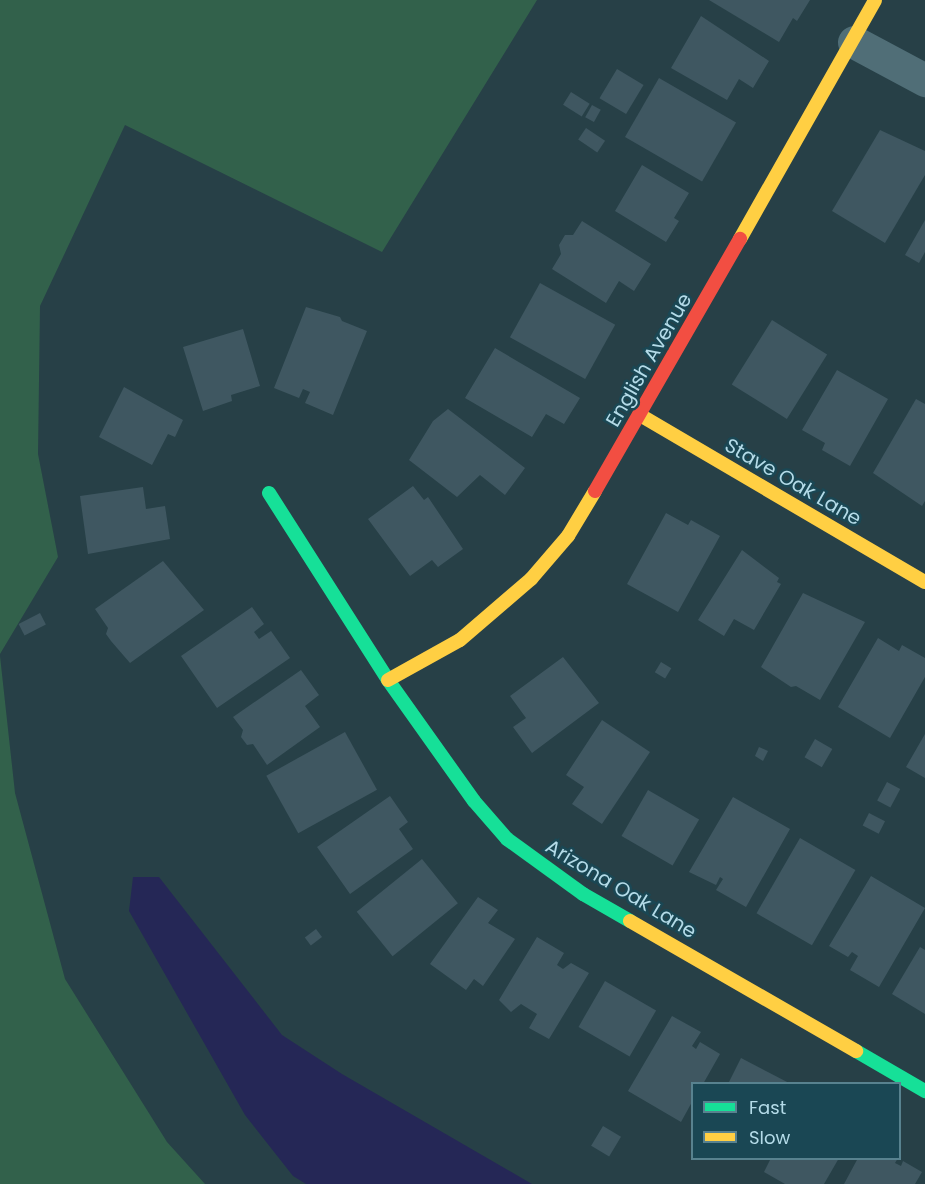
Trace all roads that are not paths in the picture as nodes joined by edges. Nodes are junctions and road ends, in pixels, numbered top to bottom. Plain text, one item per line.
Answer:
1 (875, 0) edge
2 (854, 42) junction
3 (925, 80) edge
4 (640, 416) junction
5 (269, 493) dead end
6 (925, 582) edge
7 (388, 680) junction
8 (925, 1091) edge

1 - 2 street, English Avenue
2 - 3 street
2 - 4 street, English Avenue
4 - 6 street, Stave Oak Lane
4 - 7 street, English Avenue
5 - 7 street, Arizona Oak Lane
7 - 8 street, Arizona Oak Lane

